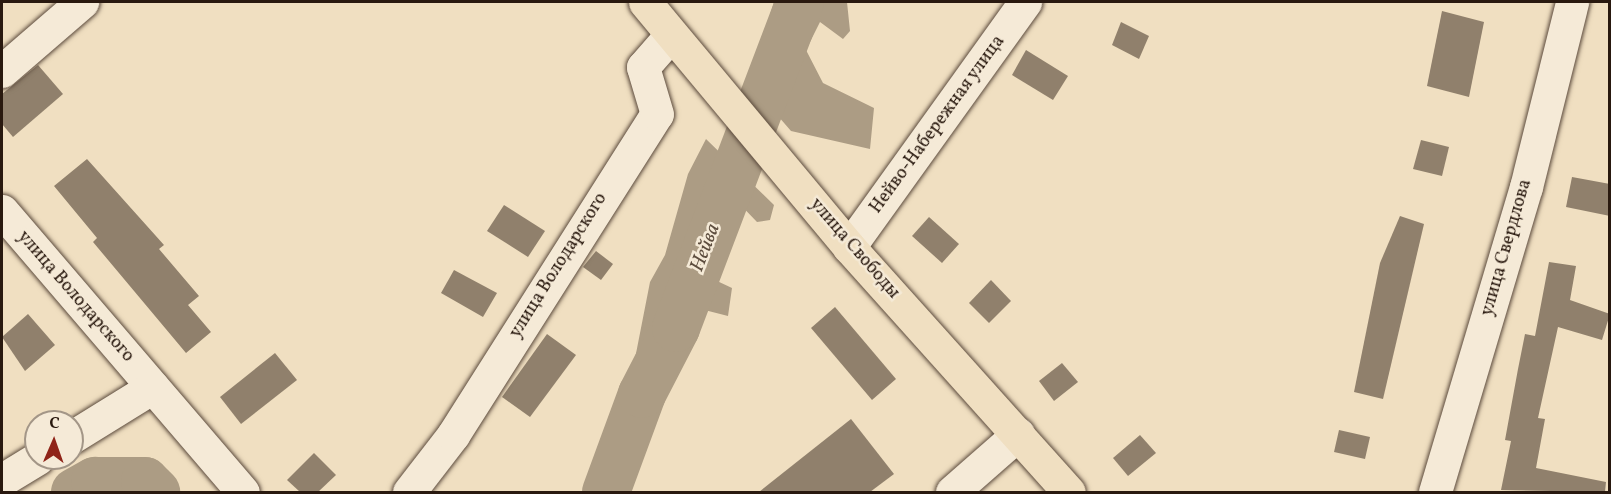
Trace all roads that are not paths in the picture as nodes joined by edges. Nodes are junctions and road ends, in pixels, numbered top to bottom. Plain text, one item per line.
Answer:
1 (82, 2) edge
2 (645, 2) edge
3 (1025, 2) edge
4 (1572, 2) edge
5 (670, 35) junction
6 (2, 71) edge
7 (2, 211) edge
8 (849, 247) junction
9 (153, 387) junction
10 (84, 430) edge
11 (1018, 434) junction
12 (24, 467) edge
13 (2, 480) edge
14 (243, 492) edge
15 (409, 492) edge
16 (952, 492) edge
17 (1069, 492) edge
18 (1435, 492) edge

1 - 6 street
2 - 5 main road, улица Свободы
3 - 8 street, Нейво-Набережная улица
4 - 18 street, улица Свердлова
5 - 8 main road, улица Свободы
5 - 15 street, улица Володарского
7 - 9 street, улица Володарского
8 - 11 main road, улица Свободы
9 - 10 street
9 - 14 street, улица Володарского
11 - 16 street
11 - 17 main road, улица Свободы
12 - 13 street

